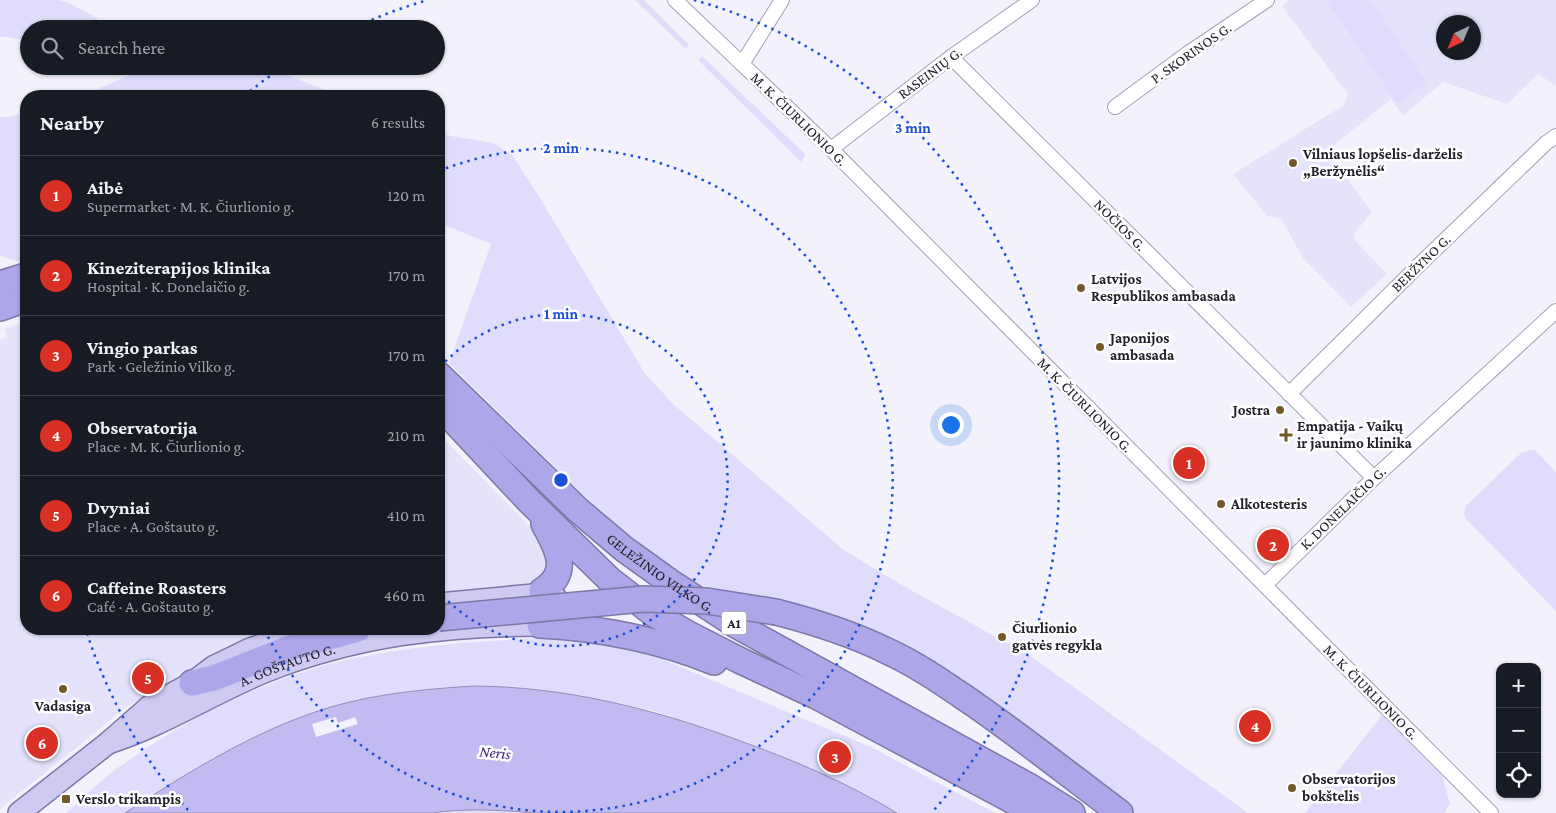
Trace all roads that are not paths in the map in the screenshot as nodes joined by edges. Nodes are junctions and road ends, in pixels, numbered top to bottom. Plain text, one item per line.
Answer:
1 (676, 0) edge
2 (782, 0) edge
3 (1032, 0) edge
4 (1267, 0) edge
5 (951, 57) junction
6 (742, 64) junction
7 (1115, 107) dead end
8 (1556, 136) edge
9 (831, 149) junction
10 (20, 278) edge
11 (0, 284) edge
12 (20, 302) edge
13 (0, 308) edge
14 (1556, 311) edge
15 (445, 381) edge
16 (1289, 394) junction
17 (445, 411) edge
18 (1374, 478) junction
19 (529, 501) junction
20 (1265, 585) junction
21 (542, 591) junction
22 (445, 603) edge
23 (445, 617) edge
24 (540, 625) junction
25 (445, 629) edge
26 (291, 635) edge
27 (337, 635) edge
28 (393, 635) edge
29 (192, 684) junction
30 (816, 696) junction
31 (108, 742) junction
32 (19, 813) edge
33 (1036, 813) edge
34 (1072, 813) edge
35 (1120, 813) edge
36 (1492, 813) edge

1 - 6 street, M. K. ČIURLIONIO G.
2 - 6 street
3 - 5 street, RASEINIŲ G.
4 - 7 street, P. SKORINOS G.
5 - 9 street, RASEINIŲ G.
5 - 16 street, NOČIOS G.
6 - 9 street, M. K. ČIURLIONIO G.
8 - 16 street, BERŽYNO G.
9 - 20 street, M. K. ČIURLIONIO G.
10 - 11 highway
12 - 13 highway
14 - 18 street, K. DONELAIČIO G.
15 - 34 highway, GELEŽINIO VILKO G. / A1
16 - 18 street, NOČIOS G.
17 - 19 highway, GELEŽINIO VILKO G. / A1
18 - 20 street, K. DONELAIČIO G.
19 - 21 highway
19 - 30 highway, GELEŽINIO VILKO G. / A1
20 - 36 street, M. K. ČIURLIONIO G.
21 - 22 main road
21 - 24 main road
23 - 35 highway, bridge
24 - 25 main road, A. GOŠTAUTO G.
24 - 30 highway
26 - 29 main road, A. GOŠTAUTO G.
27 - 29 highway
28 - 31 main road, A. GOŠTAUTO G.
29 - 31 main road, A. GOŠTAUTO G.
30 - 33 highway, GELEŽINIO VILKO G. / A1
31 - 32 main road, A. GOŠTAUTO G.

